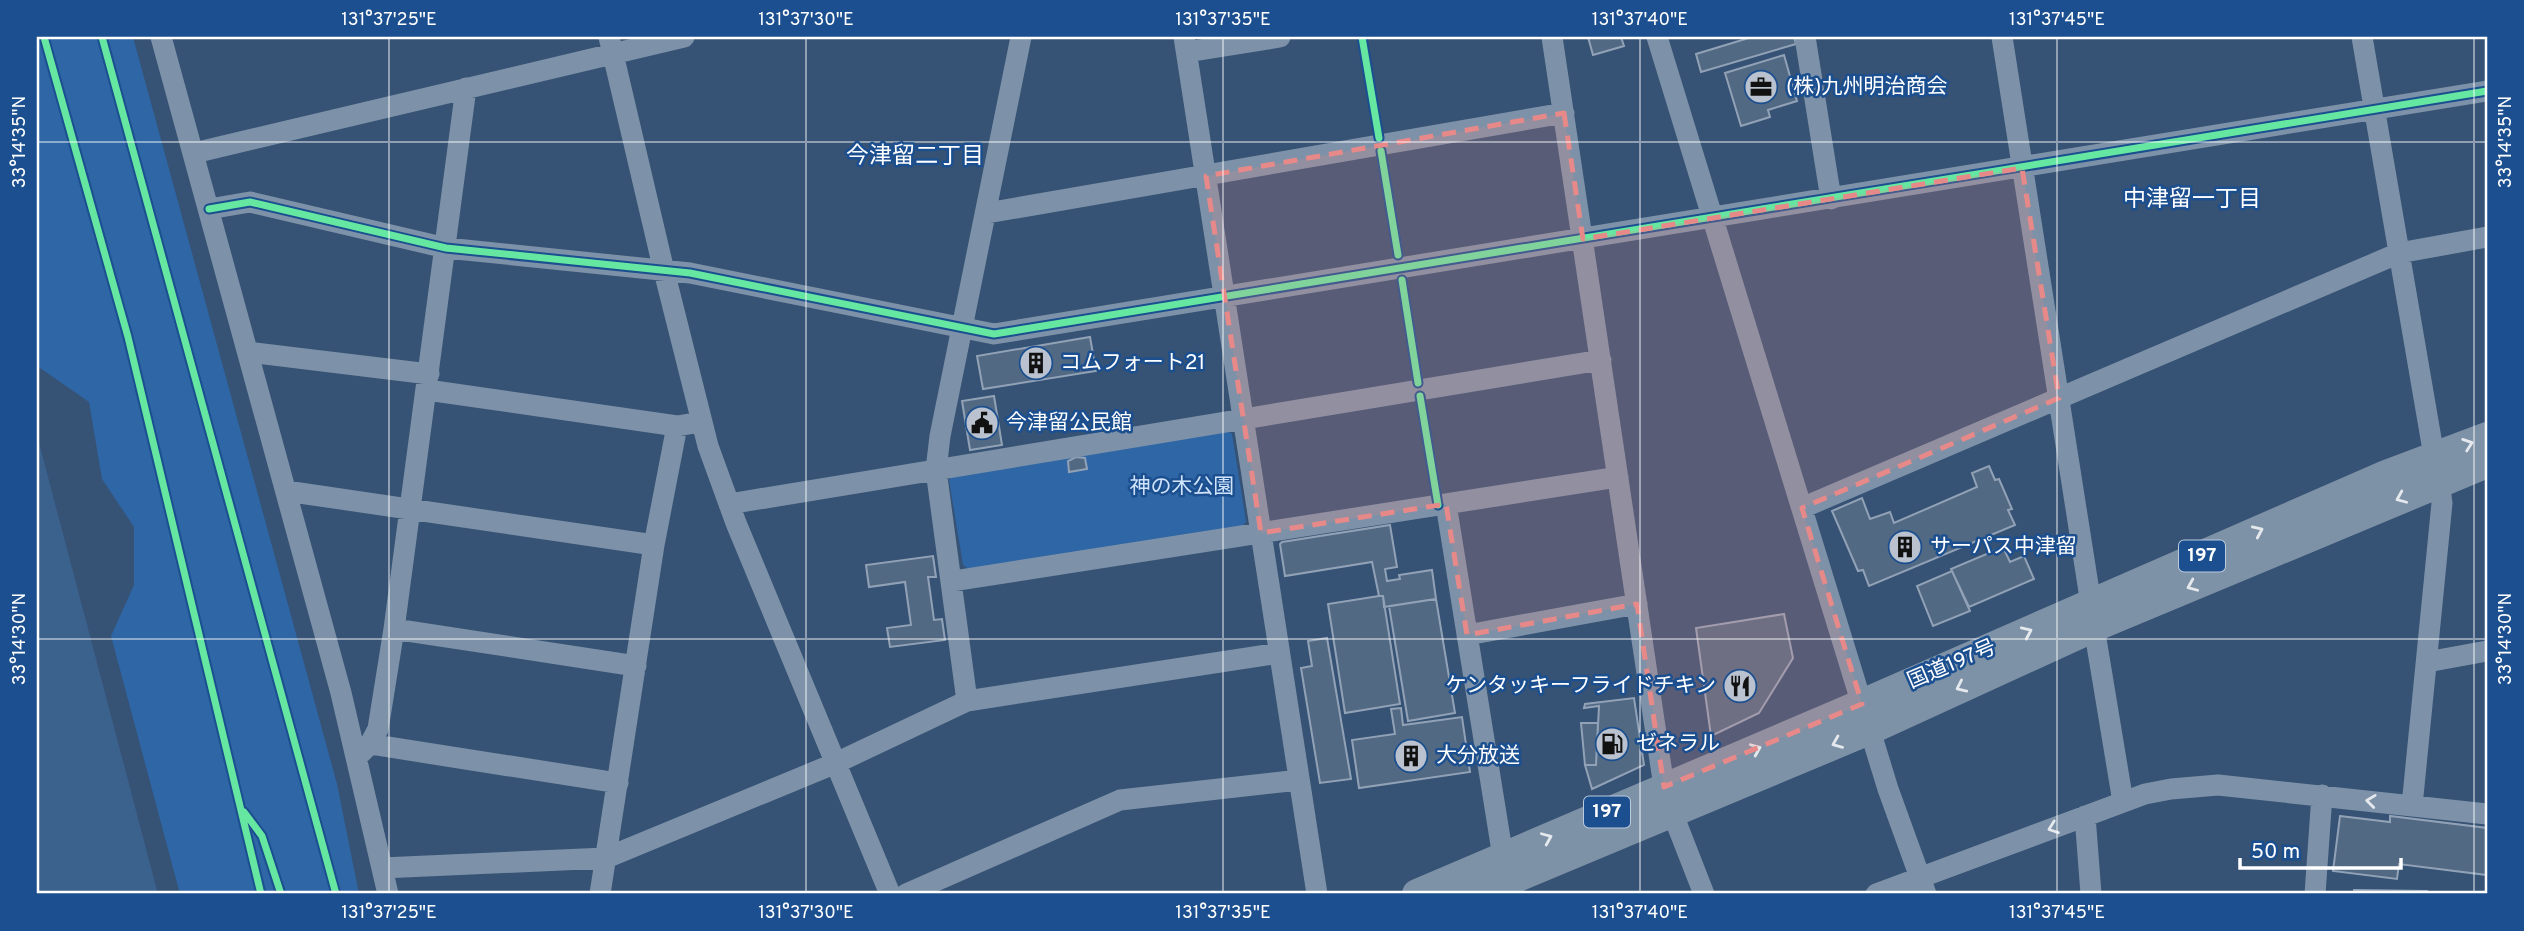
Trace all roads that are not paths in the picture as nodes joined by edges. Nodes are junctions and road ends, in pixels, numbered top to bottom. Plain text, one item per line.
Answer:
1 (160, 37) edge
2 (684, 37) edge
3 (1021, 37) edge
4 (1280, 37) edge
5 (1552, 37) edge
6 (1657, 37) edge
7 (1805, 37) edge
8 (2001, 37) edge
9 (2362, 37) edge
10 (611, 45) edge
11 (1185, 45) edge
12 (466, 88) junction
13 (2487, 91) edge
14 (2375, 110) junction
15 (1564, 113) junction
16 (194, 153) junction
17 (2022, 167) junction
18 (1206, 176) junction
19 (1831, 199) junction
20 (209, 209) junction
21 (987, 213) junction
22 (1713, 218) junction
23 (2487, 237) edge
24 (1583, 239) junction
25 (446, 248) junction
26 (2399, 253) junction
27 (664, 271) junction
28 (1224, 297) junction
29 (963, 328) junction
30 (248, 352) junction
31 (1601, 360) junction
32 (428, 382) junction
33 (2059, 398) junction
34 (1243, 419) junction
35 (701, 422) junction
36 (677, 426) junction
37 (2487, 438) edge
38 (2487, 463) edge
39 (2437, 469) junction
40 (936, 470) junction
41 (1618, 477) junction
42 (286, 491) junction
43 (729, 504) junction
44 (1446, 504) junction
45 (411, 509) junction
46 (1802, 509) junction
47 (1261, 533) junction
48 (654, 545) junction
49 (953, 581) junction
50 (1637, 604) junction
51 (2093, 616) junction
52 (394, 629) junction
53 (1467, 635) junction
54 (2487, 651) edge
55 (1279, 653) junction
56 (2427, 662) junction
57 (636, 666) junction
58 (967, 701) junction
59 (1866, 717) junction
60 (364, 750) junction
61 (836, 763) junction
62 (1299, 780) junction
63 (618, 783) junction
64 (2322, 795) junction
65 (1668, 800) junction
66 (2123, 802) junction
67 (2412, 806) junction
68 (2487, 814) edge
69 (2085, 816) junction
70 (1503, 857) junction
71 (606, 858) junction
72 (382, 868) junction
73 (1923, 886) edge
74 (388, 894) edge
75 (402, 894) edge
76 (600, 894) edge
77 (890, 894) edge
78 (906, 894) edge
79 (1317, 894) edge
80 (1417, 894) edge
81 (1477, 894) edge
82 (1704, 894) edge
83 (1876, 894) edge
84 (2091, 894) edge
85 (2315, 894) edge

1 - 16 street
2 - 10 street
3 - 21 street
4 - 11 street
5 - 15 street
6 - 22 street
7 - 19 street
8 - 17 street
9 - 14 street
10 - 12 street
10 - 27 street
11 - 18 street
12 - 16 street
12 - 25 street
13 - 14 street
14 - 17 street
14 - 26 street
15 - 18 street
15 - 24 street
16 - 20 street
17 - 19 street
17 - 33 street
18 - 21 street
18 - 28 street
19 - 22 street
20 - 25 street
20 - 30 street
21 - 29 street
22 - 24 street
22 - 46 street
23 - 26 street
24 - 28 street
24 - 31 street
25 - 27 street
25 - 32 street
26 - 33 street
26 - 39 street
27 - 29 street
27 - 35 street
28 - 29 street
28 - 34 street
29 - 40 street
30 - 32 street
30 - 42 street
31 - 34 street
31 - 41 street
32 - 36 street
32 - 45 street
33 - 46 street
33 - 51 street
34 - 40 street
34 - 47 street
35 - 36 street
35 - 43 street
36 - 48 street
39 -> 37 highway, 国道197号 / 197
38 - 39 highway, 国道197号 / 197
39 - 51 highway, 国道197号 / 197
39 - 56 street
40 - 43 street
40 - 49 street
41 - 44 street
41 - 50 street
42 - 45 street
42 - 60 street
43 - 61 street
44 - 47 street
44 - 53 street
45 - 48 street
45 - 52 street
46 - 59 street
47 - 49 street
47 - 55 street
48 - 57 street
49 - 58 street
50 - 53 street
50 - 65 street
51 - 59 highway, 国道197号 / 197
51 - 66 street
52 - 57 street
52 - 60 street
53 - 70 street
54 - 56 street
55 - 58 street
55 - 62 street
56 - 67 street
57 - 63 street
58 - 61 street
59 - 65 highway, 国道197号 / 197
59 - 73 street
60 - 63 street
60 - 72 street
61 - 71 street
61 - 77 street
62 - 78 street
62 - 79 street
63 - 71 street
64 - 66 street
67 -> 64 street
64 - 85 street
70 -> 65 highway, 国道197号 / 197
65 - 81 highway, 国道197号 / 197
65 - 82 street
66 - 69 street
67 - 68 street
69 -> 73 street
69 - 84 street
70 - 80 highway, 国道197号 / 197
71 - 72 street
71 - 76 street
72 - 74 street
72 - 75 street
73 - 83 street

